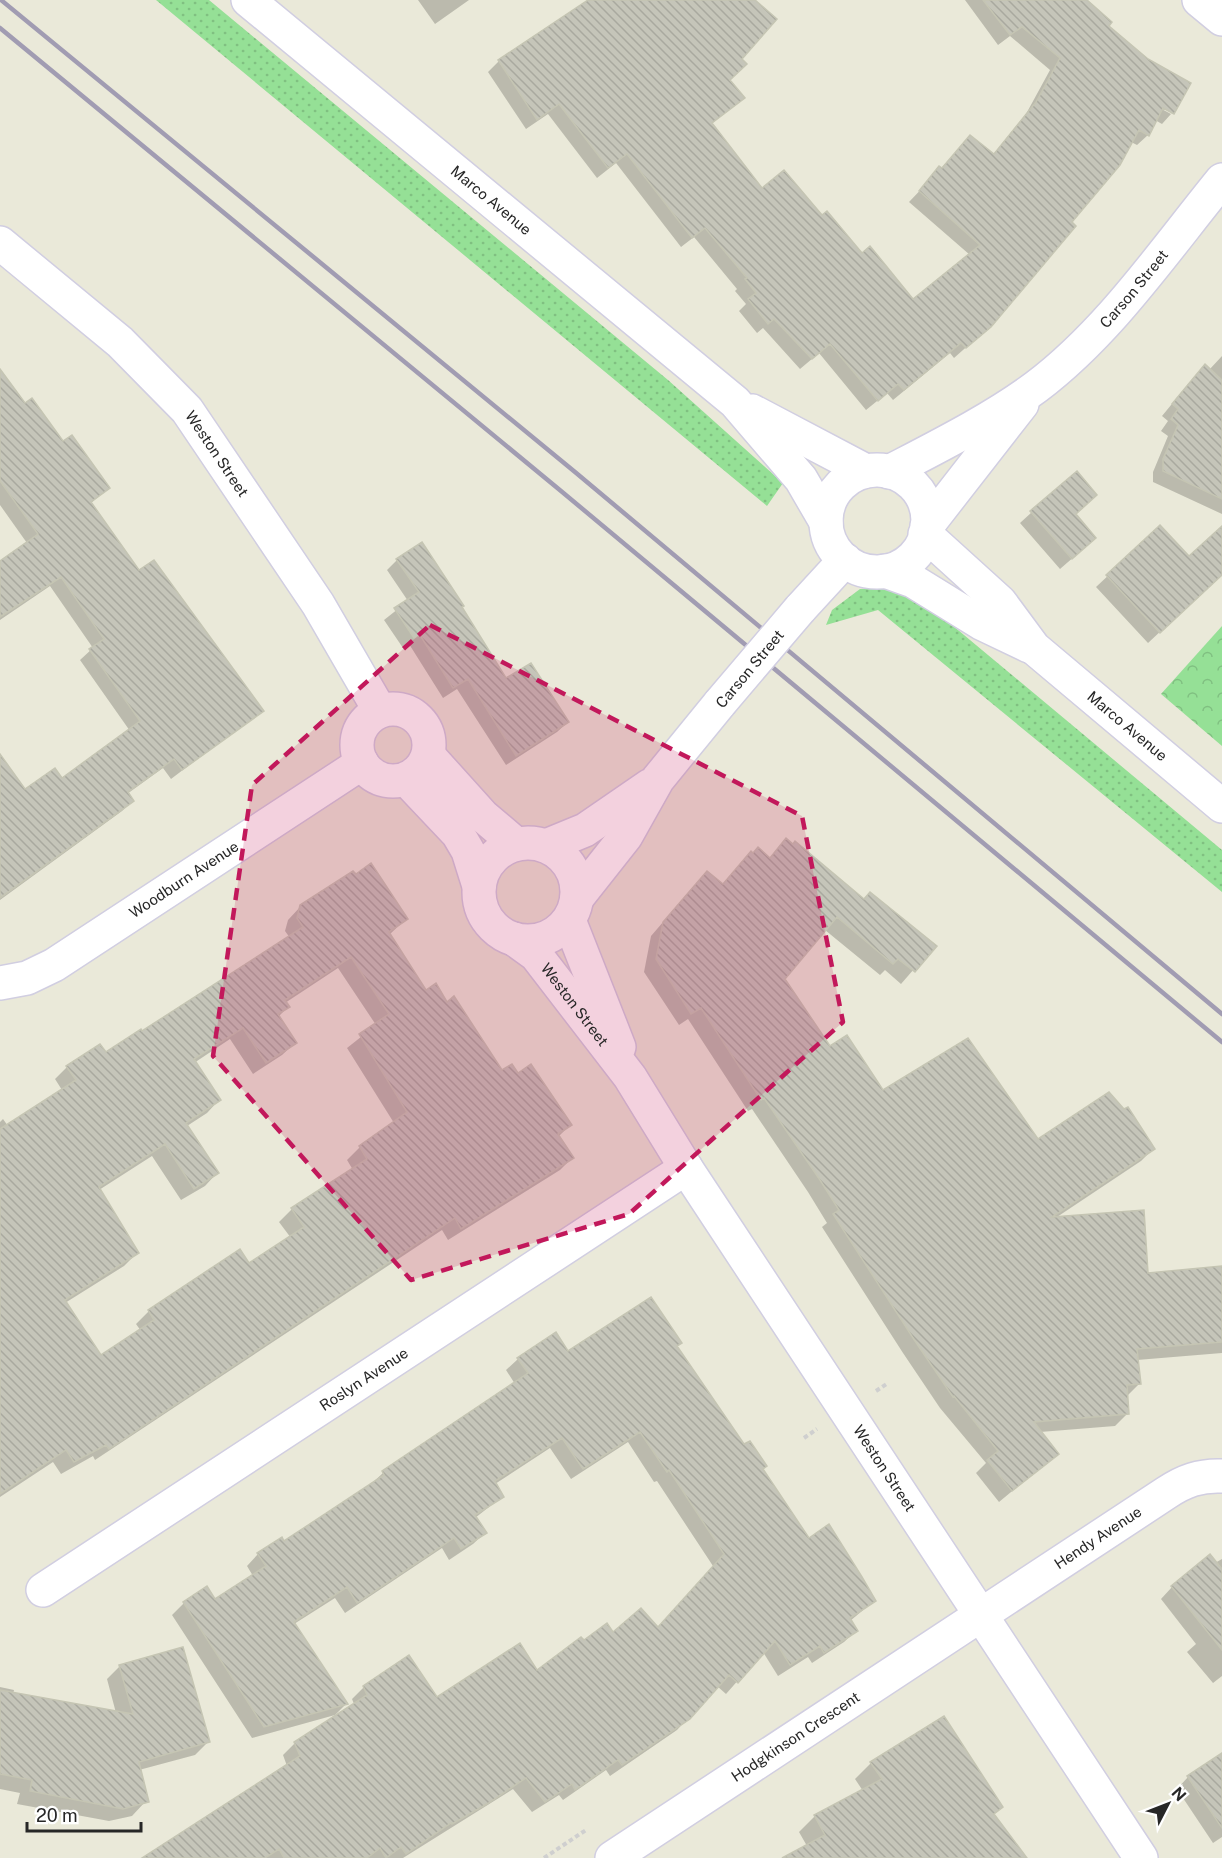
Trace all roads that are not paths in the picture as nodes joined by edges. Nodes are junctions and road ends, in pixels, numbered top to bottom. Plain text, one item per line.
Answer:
1 (248, 0) edge
2 (1199, 0) edge
3 (1222, 19) edge
4 (1222, 180) edge
5 (0, 243) edge
6 (1034, 388) junction
7 (735, 402) junction
8 (877, 471) junction
9 (826, 522) junction
10 (926, 530) junction
11 (844, 560) junction
12 (885, 571) junction
13 (1034, 648) junction
14 (380, 711) junction
15 (428, 755) junction
16 (362, 763) junction
17 (406, 779) junction
18 (658, 779) junction
19 (1222, 806) edge
20 (531, 845) junction
21 (479, 886) junction
22 (573, 909) junction
23 (514, 939) junction
24 (0, 983) edge
25 (630, 1077) junction
26 (686, 1168) junction
27 (1222, 1476) edge
28 (43, 1590) dead end
29 (980, 1614) junction
30 (612, 1858) edge
31 (1141, 1858) edge

1 - 7 street, Marco Avenue
2 - 3 street
4 - 6 street, Carson Street
5 - 14 street, Weston Street
6 - 8 street, Carson Street
6 - 10 street, Carson Street
7 - 8 street, Marco Avenue
7 - 9 street, Marco Avenue
8 - 9 street
8 - 10 street
9 - 11 street
10 - 12 street
10 - 13 street, Marco Avenue
11 - 12 street
11 - 18 street, Carson Street, bridge
12 - 13 street, Marco Avenue
13 - 19 street, Marco Avenue
14 - 15 street
14 - 16 street
15 - 17 street
15 - 20 street
16 - 17 street
16 - 24 street, Woodburn Avenue
17 - 21 street
18 - 20 street, Carson Street
18 - 22 street, Carson Street
20 - 21 street
20 - 22 street
21 - 23 street
22 - 23 street
22 - 25 street, Weston Street
23 - 25 street, Weston Street
25 - 26 street, Weston Street
26 - 28 street, Roslyn Avenue
26 - 29 street, Weston Street
27 - 29 street, Hendy Avenue
29 - 30 street, Hodgkinson Crescent
29 - 31 street, Weston Street

